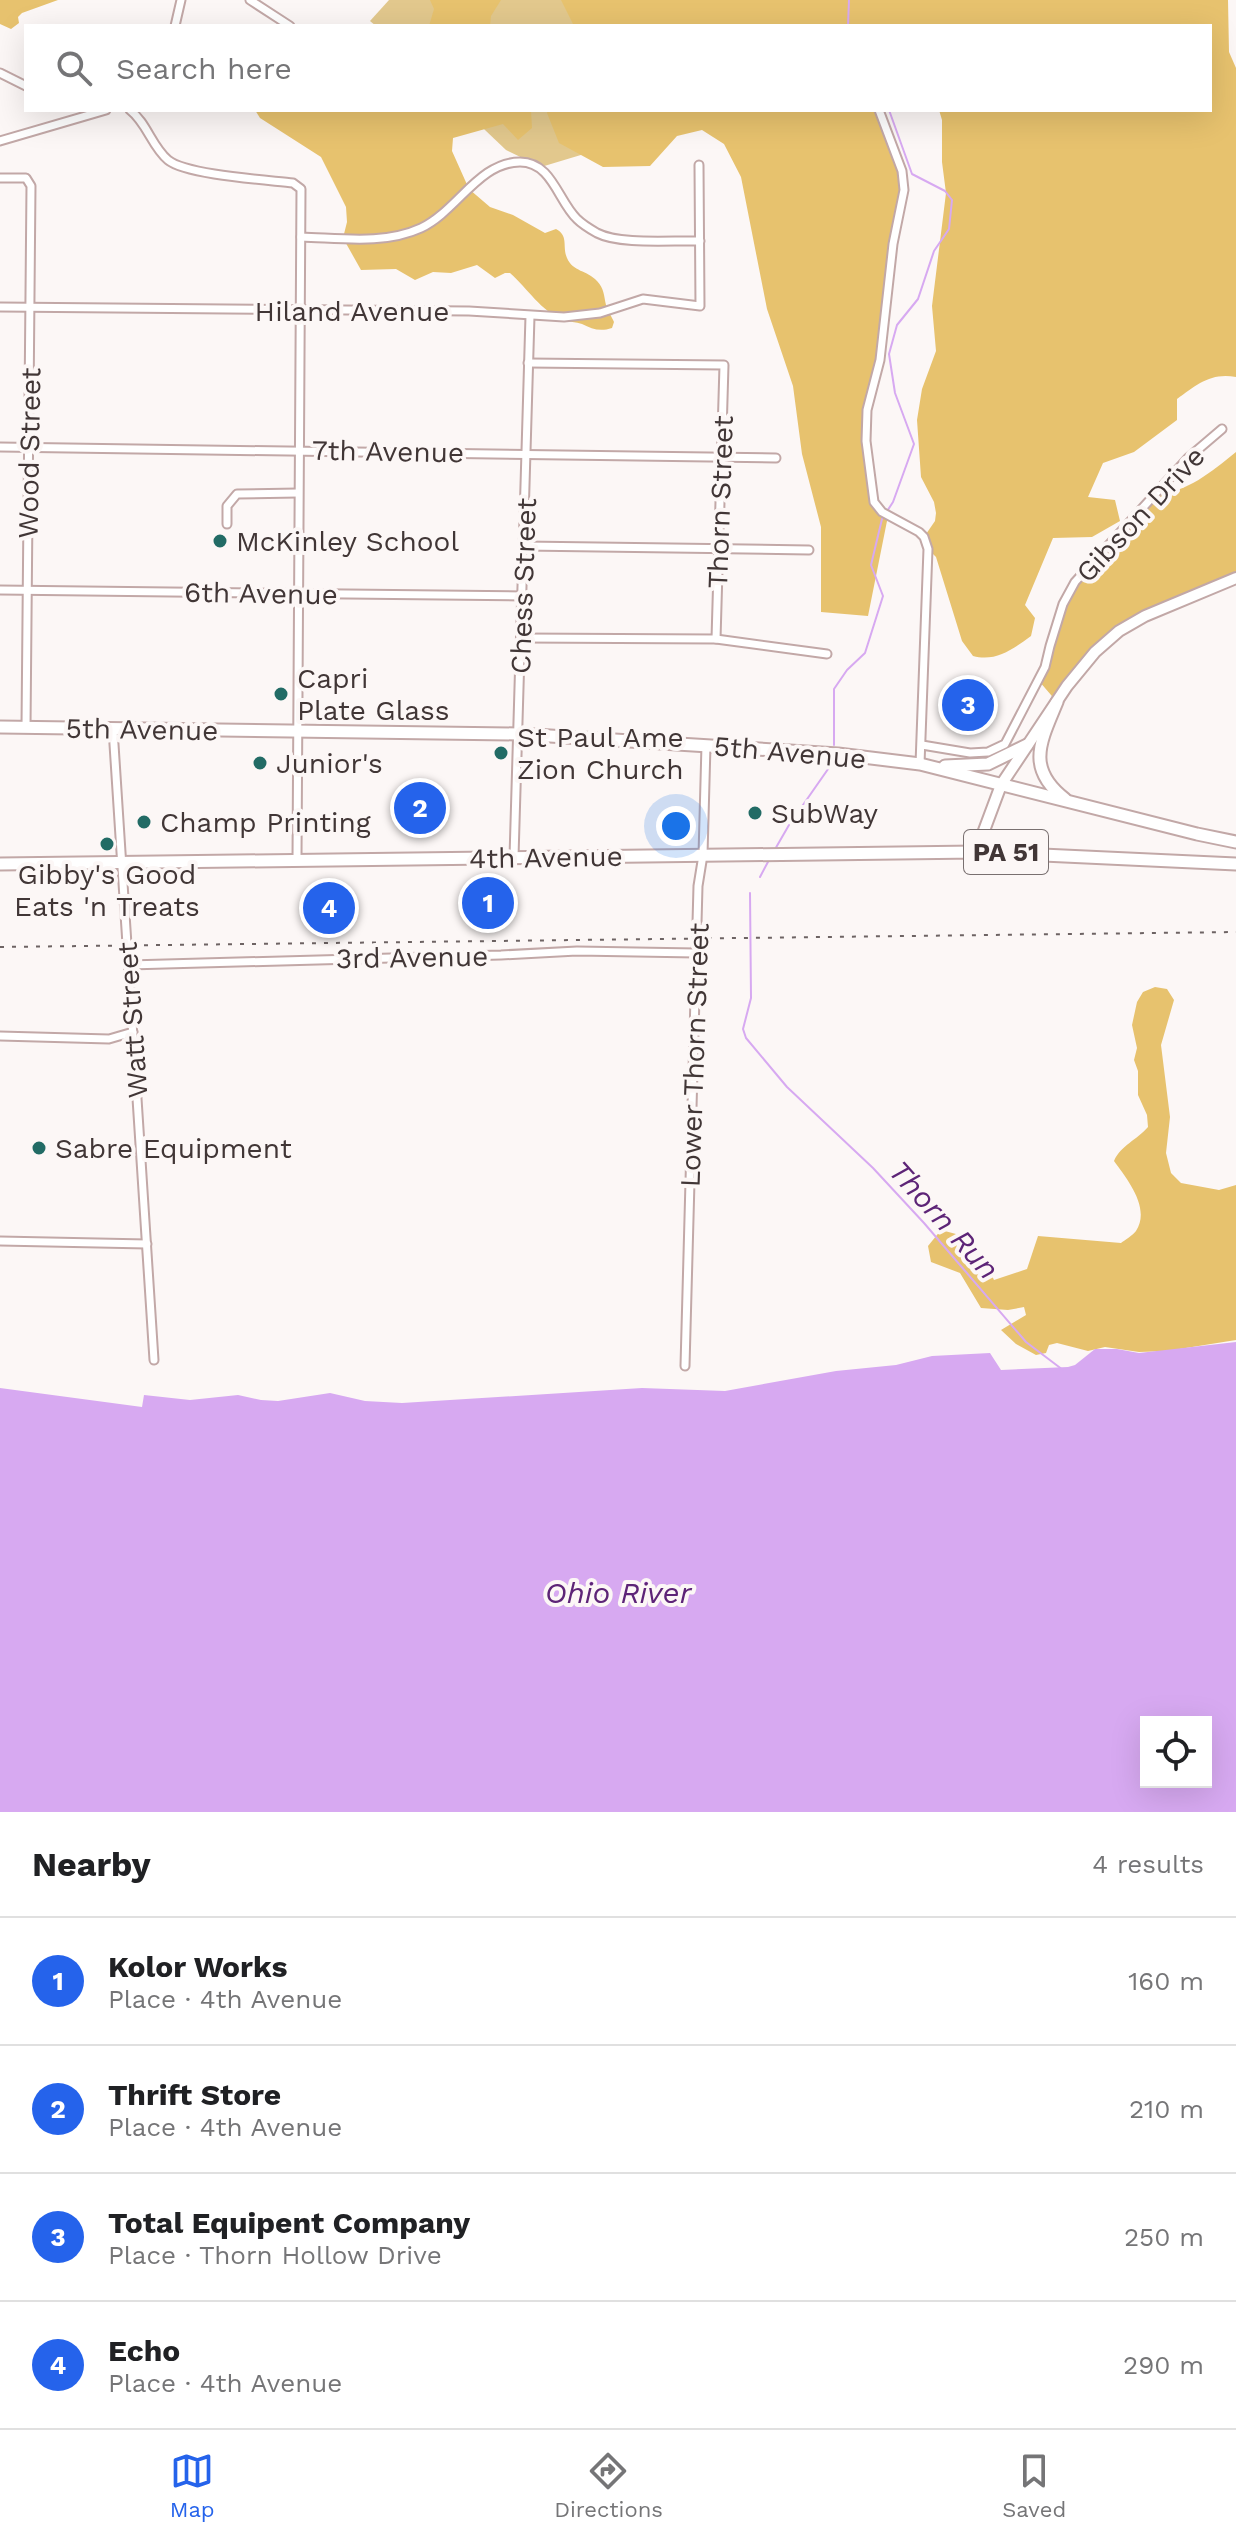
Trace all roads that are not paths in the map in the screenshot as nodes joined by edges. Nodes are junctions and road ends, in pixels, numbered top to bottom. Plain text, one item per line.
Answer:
1 (181, 0) edge
2 (250, 0) edge
3 (175, 24) edge
4 (287, 24) edge
5 (0, 73) edge
6 (24, 85) edge
7 (99, 112) edge
8 (132, 112) edge
9 (880, 112) edge
10 (0, 141) edge
11 (699, 165) dead end
12 (0, 178) edge
13 (301, 237) junction
14 (700, 241) junction
15 (0, 307) edge
16 (30, 308) junction
17 (299, 310) junction
18 (530, 316) junction
19 (528, 363) junction
20 (1222, 429) dead end
21 (0, 447) edge
22 (28, 448) junction
23 (298, 450) junction
24 (528, 453) junction
25 (722, 456) junction
26 (776, 458) dead end
27 (298, 493) junction
28 (227, 524) dead end
29 (524, 546) junction
30 (719, 549) junction
31 (809, 550) dead end
32 (1236, 578) edge
33 (0, 590) edge
34 (28, 590) junction
35 (297, 593) junction
36 (522, 596) junction
37 (521, 638) junction
38 (716, 639) junction
39 (827, 654) dead end
40 (1057, 702) junction
41 (0, 727) edge
42 (26, 727) junction
43 (113, 729) junction
44 (296, 730) junction
45 (518, 734) junction
46 (706, 745) junction
47 (922, 745) junction
48 (1027, 745) junction
49 (920, 764) junction
50 (1001, 785) junction
51 (1069, 802) junction
52 (1236, 842) edge
53 (976, 852) junction
54 (703, 855) junction
55 (514, 857) junction
56 (297, 859) junction
57 (122, 862) junction
58 (0, 864) edge
59 (1236, 864) edge
60 (696, 953) junction
61 (129, 965) junction
62 (133, 1032) junction
63 (0, 1036) edge
64 (0, 1241) edge
65 (147, 1244) junction
66 (154, 1360) dead end
67 (685, 1366) dead end

1 - 3 street
2 - 4 street
5 - 6 street
7 - 10 street
8 - 13 street
9 - 47 street
11 - 14 street
12 - 16 street, Wood Street
13 - 14 street
13 - 17 street
14 - 18 street, Hiland Avenue
15 - 16 street, Hiland Avenue
16 - 17 street, Hiland Avenue
16 - 22 street, Wood Street
17 - 18 street, Hiland Avenue
17 - 23 street
18 - 19 street, Chess Street
19 - 24 street, Chess Street
19 - 25 street, Thorn Street
20 - 47 street, Gibson Drive
21 - 22 street, 7th Avenue
22 - 23 street, 7th Avenue
22 - 34 street, Wood Street
23 - 24 street, 7th Avenue
23 - 27 street
24 - 25 street, 7th Avenue
24 - 29 street, Chess Street
25 - 26 street, 7th Avenue
25 - 30 street, Thorn Street
27 - 28 street
27 - 35 street
29 - 30 street
29 - 36 street, Chess Street
30 - 31 street
30 - 38 street, Thorn Street
32 - 40 street
33 - 34 street, 6th Avenue
34 - 35 street, 6th Avenue
34 - 42 street, Wood Street
35 - 36 street, 6th Avenue
35 - 44 street
36 - 37 street, Chess Street
37 - 38 street
37 - 45 street, Chess Street
38 - 39 street
40 - 48 street
40 - 51 main road
41 - 42 main road, 5th Avenue / PA 51
42 - 43 main road, 5th Avenue / PA 51
43 - 44 main road, 5th Avenue / PA 51
43 - 57 street, Watt Street
44 - 45 main road, 5th Avenue / PA 51
44 - 56 street
45 - 46 main road, 5th Avenue / PA 51
45 - 55 street, Chess Street
46 - 49 main road, 5th Avenue / PA 51
46 - 54 street, Lower Thorn Street
47 - 49 street
48 - 49 main road
48 - 50 street
49 - 50 main road, 5th Avenue / PA 51
50 - 51 main road, PA 51
50 - 53 street
51 - 52 main road, PA 51
53 - 54 main road, 4th Avenue / PA 51
53 - 59 main road, 4th Avenue / PA 51
54 - 55 main road, 4th Avenue / PA 51
54 - 60 street, Lower Thorn Street
55 - 56 main road, 4th Avenue / PA 51
56 - 57 main road, 4th Avenue / PA 51
57 - 58 main road, 4th Avenue / PA 51
57 - 61 street, Watt Street
60 - 61 street, 3rd Avenue
60 - 67 street, Lower Thorn Street
61 - 62 street, Watt Street
62 - 63 street
62 - 65 street, Watt Street
64 - 65 street
65 - 66 street, Watt Street

